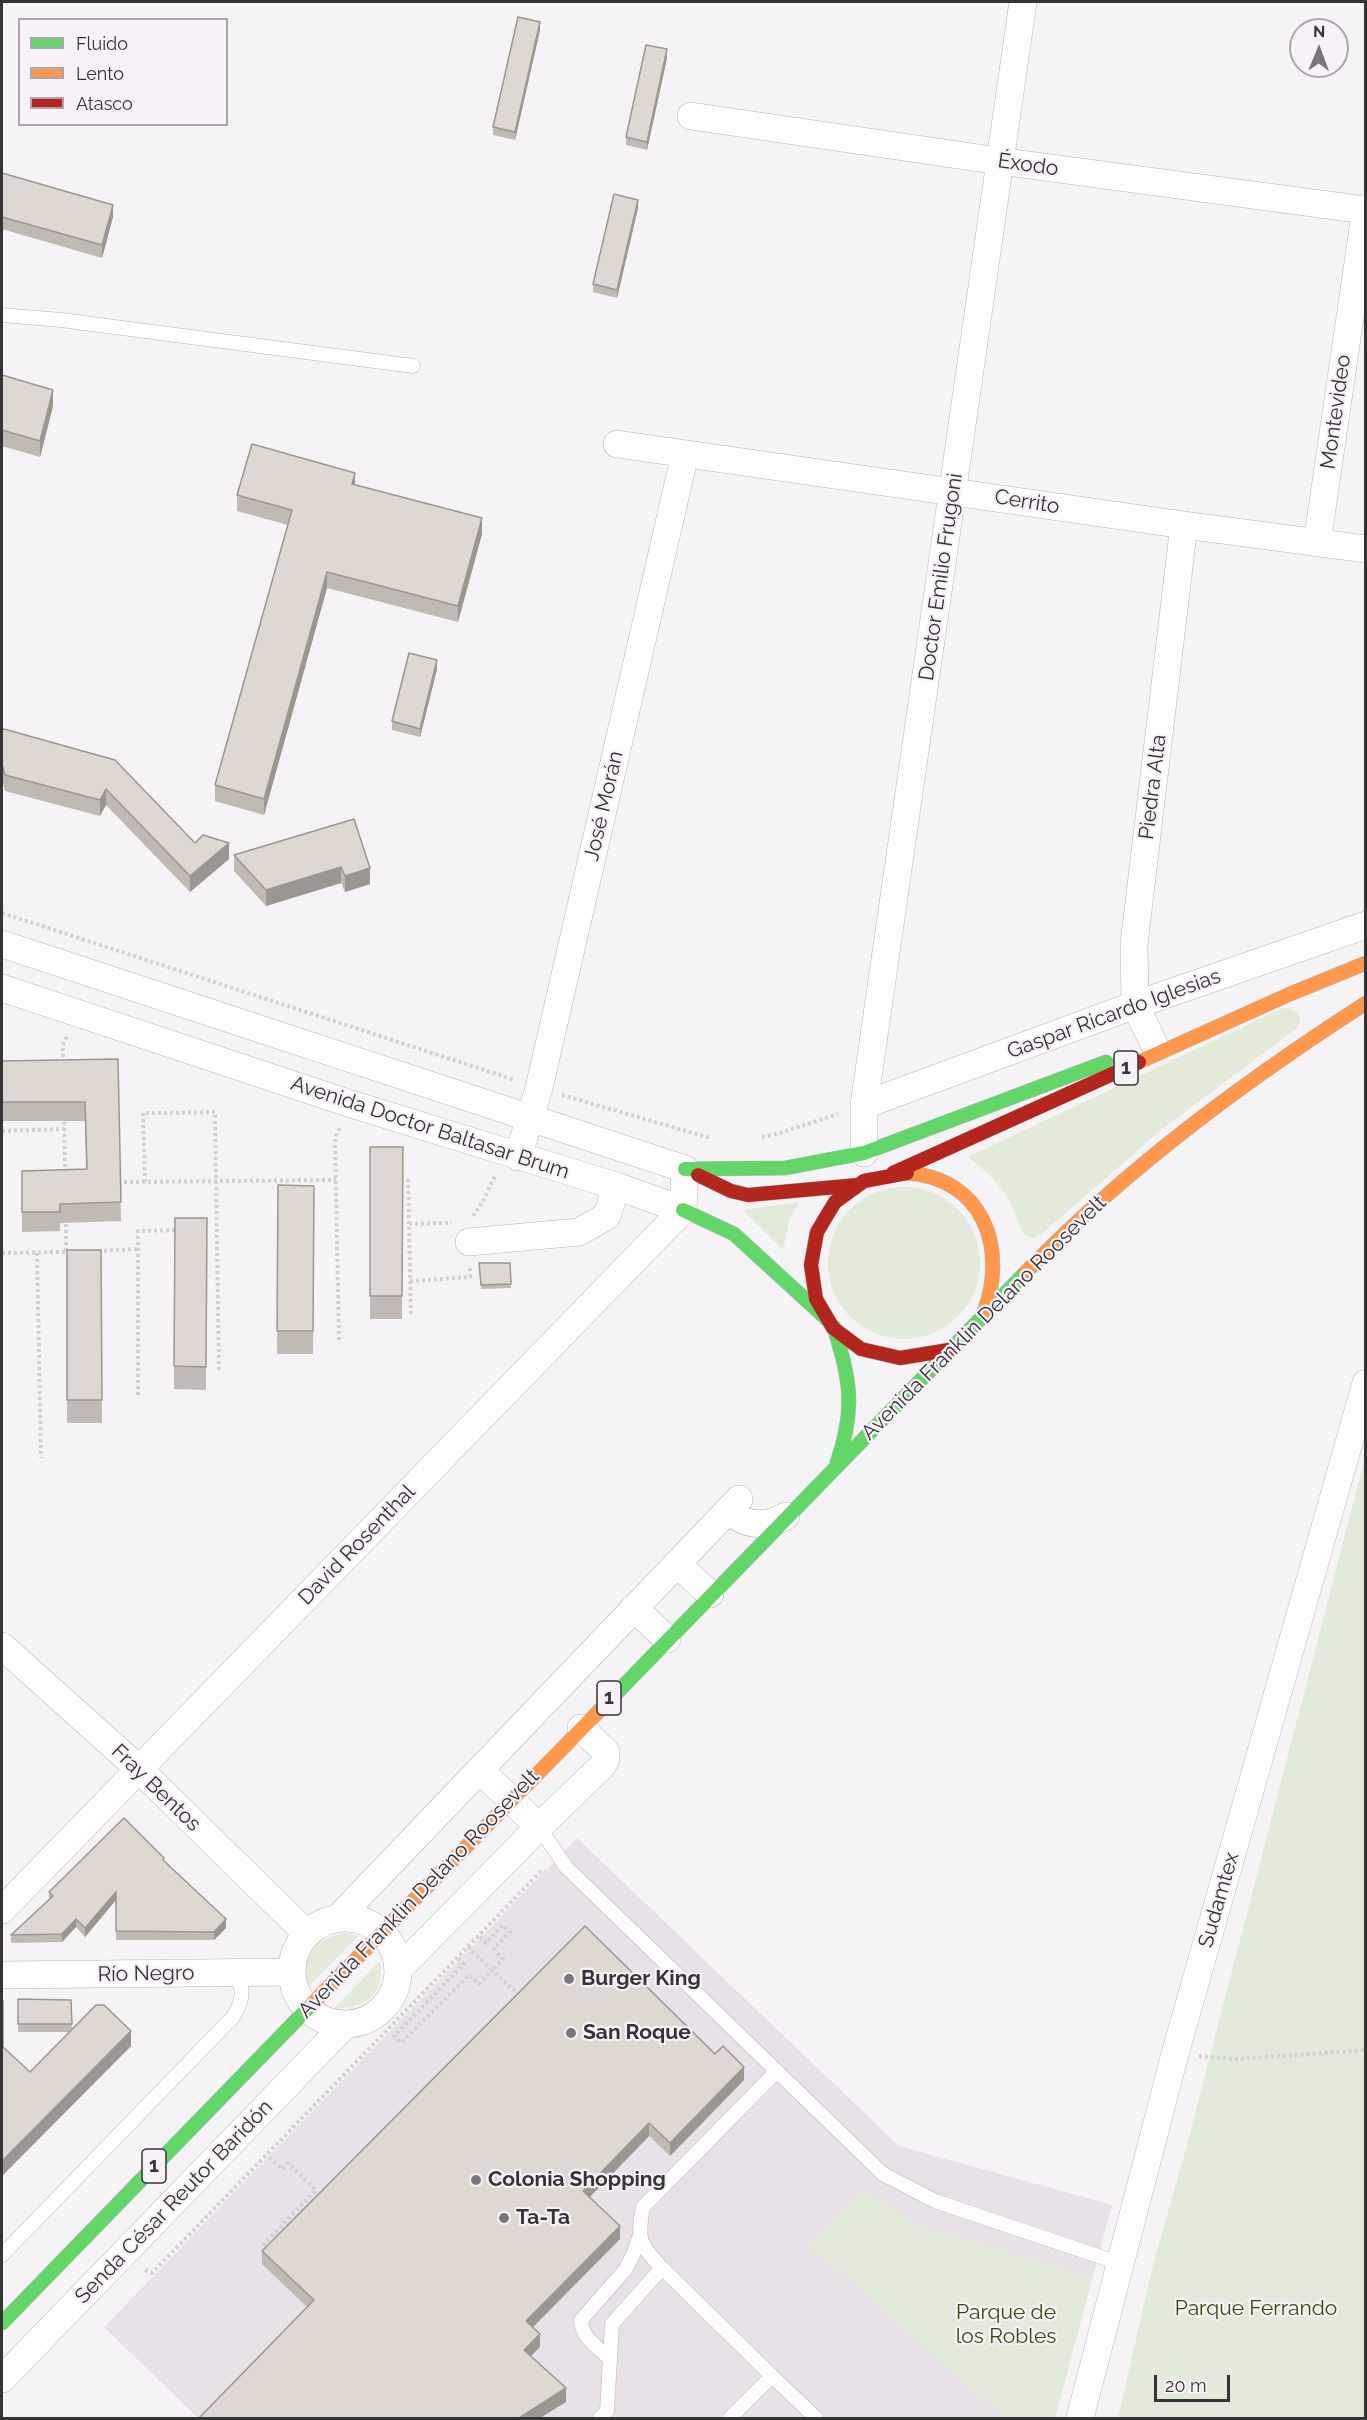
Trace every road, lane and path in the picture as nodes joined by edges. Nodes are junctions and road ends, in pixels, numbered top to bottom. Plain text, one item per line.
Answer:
1 (1023, 2) edge
2 (691, 116) dead end
3 (999, 161) junction
4 (1365, 209) edge
5 (2, 315) edge
6 (413, 366) dead end
7 (616, 444) dead end
8 (685, 454) junction
9 (954, 490) junction
10 (1185, 525) junction
11 (1317, 543) junction
12 (1365, 549) edge
13 (2, 913) edge
14 (1365, 925) edge
15 (2, 944) edge
16 (1365, 963) edge
17 (2, 988) edge
18 (1290, 994) junction
19 (1314, 999) dead end
20 (1365, 1003) edge
21 (1135, 1005) junction
22 (76, 1013) junction
23 (1323, 1017) dead end
24 (1218, 1026) junction
25 (1319, 1032) junction
26 (1154, 1044) junction
27 (63, 1066) edge
28 (539, 1088) junction
29 (348, 1103) junction
30 (864, 1105) junction
31 (64, 1108) edge
32 (530, 1120) junction
33 (64, 1129) junction
34 (2, 1131) edge
35 (754, 1138) dead end
36 (720, 1140) dead end
37 (864, 1153) junction
38 (518, 1157) junction
39 (685, 1169) junction
40 (888, 1175) junction
41 (408, 1179) dead end
42 (336, 1180) junction
43 (216, 1181) junction
44 (124, 1182) dead end
45 (145, 1182) junction
46 (65, 1185) edge
47 (858, 1185) junction
48 (616, 1186) junction
49 (66, 1207) edge
50 (683, 1210) junction
51 (182, 1230) edge
52 (469, 1232) joint
53 (138, 1249) junction
54 (78, 1251) edge
55 (90, 1251) edge
56 (37, 1252) junction
57 (66, 1252) junction
58 (2, 1253) edge
59 (982, 1316) junction
60 (411, 1317) dead end
61 (831, 1324) junction
62 (339, 1340) dead end
63 (949, 1350) junction
64 (219, 1373) dead end
65 (1365, 1383) edge
66 (138, 1395) dead end
67 (41, 1458) dead end
68 (837, 1465) junction
69 (786, 1516) junction
70 (676, 1564) junction
71 (710, 1594) junction
72 (634, 1608) junction
73 (667, 1639) junction
74 (2, 1646) edge
75 (581, 1728) junction
76 (139, 1769) junction
77 (480, 1770) junction
78 (511, 1800) junction
79 (539, 1827) junction
80 (538, 1875) dead end
81 (2, 1910) edge
82 (338, 1918) junction
83 (382, 1932) junction
84 (307, 1934) junction
85 (479, 1936) junction
86 (468, 1947) junction
87 (458, 1958) junction
88 (398, 1970) junction
89 (492, 1970) junction
90 (228, 1972) junction
91 (291, 1972) junction
92 (2, 1976) edge
93 (518, 1994) edge
94 (307, 2009) junction
95 (346, 2025) junction
96 (1365, 2050) edge
97 (1175, 2054) junction
98 (777, 2071) junction
99 (267, 2155) junction
100 (120, 2201) junction
101 (148, 2228) junction
102 (640, 2233) junction
103 (262, 2245) dead end
104 (2, 2254) edge
105 (120, 2257) junction
106 (1119, 2263) junction
107 (662, 2268) junction
108 (9, 2315) edge
109 (45, 2334) junction
110 (609, 2358) junction
111 (772, 2376) junction
112 (2, 2379) edge
113 (603, 2415) edge
114 (730, 2418) edge
115 (816, 2418) edge
116 (1080, 2418) edge

1 - 3 street, Doctor Emilio Frugoni
2 - 3 street, Éxodo
3 - 4 street, Éxodo
3 - 9 street, Doctor Emilio Frugoni
4 - 11 street, Montevideo
5 - 6 lane
7 - 8 street, Cerrito
8 - 9 street, Cerrito
8 - 28 street, José Morán
9 - 10 street, Cerrito
9 - 30 street, Doctor Emilio Frugoni
10 - 11 street, Cerrito
10 - 21 street, Piedra Alta
11 - 12 street, Cerrito
13 - 28 path
14 - 21 street, Gaspar Ricardo Iglesias
15 - 32 street, Avenida Doctor Baltasar Brum
16 - 18 main road, Avenida Doctor Baltasar Brum / 1
17 - 22 street, Avenida Doctor Baltasar Brum
18 - 19 main road
18 - 24 main road, Avenida Doctor Baltasar Brum / 1
20 - 25 main road, Avenida Franklin Delano Roosevelt / 1
21 - 26 street, Piedra Alta
21 - 30 street, Gaspar Ricardo Iglesias
22 - 27 path
22 - 29 street, Avenida Doctor Baltasar Brum
23 - 25 main road
24 - 26 main road, Avenida Doctor Baltasar Brum
24 - 40 main road, Avenida Doctor Baltasar Brum / 1
25 - 59 main road, Avenida Franklin Delano Roosevelt / 1
26 - 37 main road, Avenida Doctor Baltasar Brum
28 - 32 street, José Morán
28 - 36 path
29 - 38 street, Avenida Doctor Baltasar Brum
29 - 42 path
30 - 35 path
30 - 37 street, Doctor Emilio Frugoni
31 - 33 path
32 - 38 street, José Morán
32 - 39 street, Avenida Doctor Baltasar Brum
33 - 34 path
33 - 46 path
37 - 39 main road, Avenida Doctor Baltasar Brum
38 - 48 street, Avenida Doctor Baltasar Brum
38 - 52 path
39 - 47 main road, Avenida Doctor Baltasar Brum
39 - 50 street
40 - 47 main road
40 - 59 main road
41 - 60 path
42 - 43 path
42 - 62 path
43 - 45 path
43 - 45 path
43 - 64 path
44 - 45 path
47 - 61 main road
48 - 50 street, Avenida Doctor Baltasar Brum
48 - 52 street
49 - 57 path
50 - 61 main road, Avenida Doctor Baltasar Brum
50 - 76 street, David Rosenthal
51 - 53 path
53 - 55 path
53 - 66 path
54 - 57 path
56 - 57 path
56 - 58 path
56 - 67 path
59 - 63 main road, Avenida Franklin Delano Roosevelt / 1
61 - 63 main road
61 - 68 main road, Avenida Franklin Delano Roosevelt / 1
63 - 68 main road, Avenida Franklin Delano Roosevelt / 1
65 - 97 street, Sudamtex
68 - 69 main road, Avenida Franklin Delano Roosevelt / 1
69 - 70 street, Avenida Franklin Delano Roosevelt
69 - 71 main road, Avenida Franklin Delano Roosevelt / 1
70 - 71 street
70 - 72 street, Avenida Franklin Delano Roosevelt
71 - 73 main road, Avenida Franklin Delano Roosevelt / 1
72 - 73 street
72 - 77 street, Avenida Franklin Delano Roosevelt
73 - 75 main road, Avenida Franklin Delano Roosevelt / 1
74 - 76 street, Fray Bentos
75 - 78 main road, Avenida Franklin Delano Roosevelt / 1
75 - 79 street
76 - 81 street, David Rosenthal
76 - 84 street, Fray Bentos
77 - 78 street
77 - 82 street, Avenida Franklin Delano Roosevelt
78 - 79 street
78 - 83 main road, Avenida Franklin Delano Roosevelt / 1
79 - 88 street
79 - 98 lane
80 - 85 path
82 - 83 street
82 - 84 street
83 - 88 street
83 - 94 main road, Avenida Franklin Delano Roosevelt / 1
84 - 91 street
85 - 86 path
85 - 89 path
86 - 87 path
86 - 89 path
87 - 89 path
87 - 99 path
88 - 95 street
89 - 93 path
90 - 91 street, Río Negro
90 - 92 street, Río Negro
90 - 104 lane
91 - 94 street
94 - 95 street
94 - 100 main road, Avenida Franklin Delano Roosevelt / 1
95 - 101 street, Senda César Reutor Baridón
96 - 97 path
97 - 106 street, Sudamtex
98 - 102 lane
98 - 106 lane
99 - 103 path
99 - 105 path
100 - 101 street
100 - 108 main road, Avenida Franklin Delano Roosevelt / 1
101 - 105 street, Senda César Reutor Baridón
102 - 107 lane
102 - 110 lane
105 - 109 street, Senda César Reutor Baridón
106 - 116 street, Sudamtex
107 - 110 lane
107 - 111 lane
108 - 109 street
109 - 112 street, Senda César Reutor Baridón
110 - 113 lane
111 - 114 lane
111 - 115 lane

